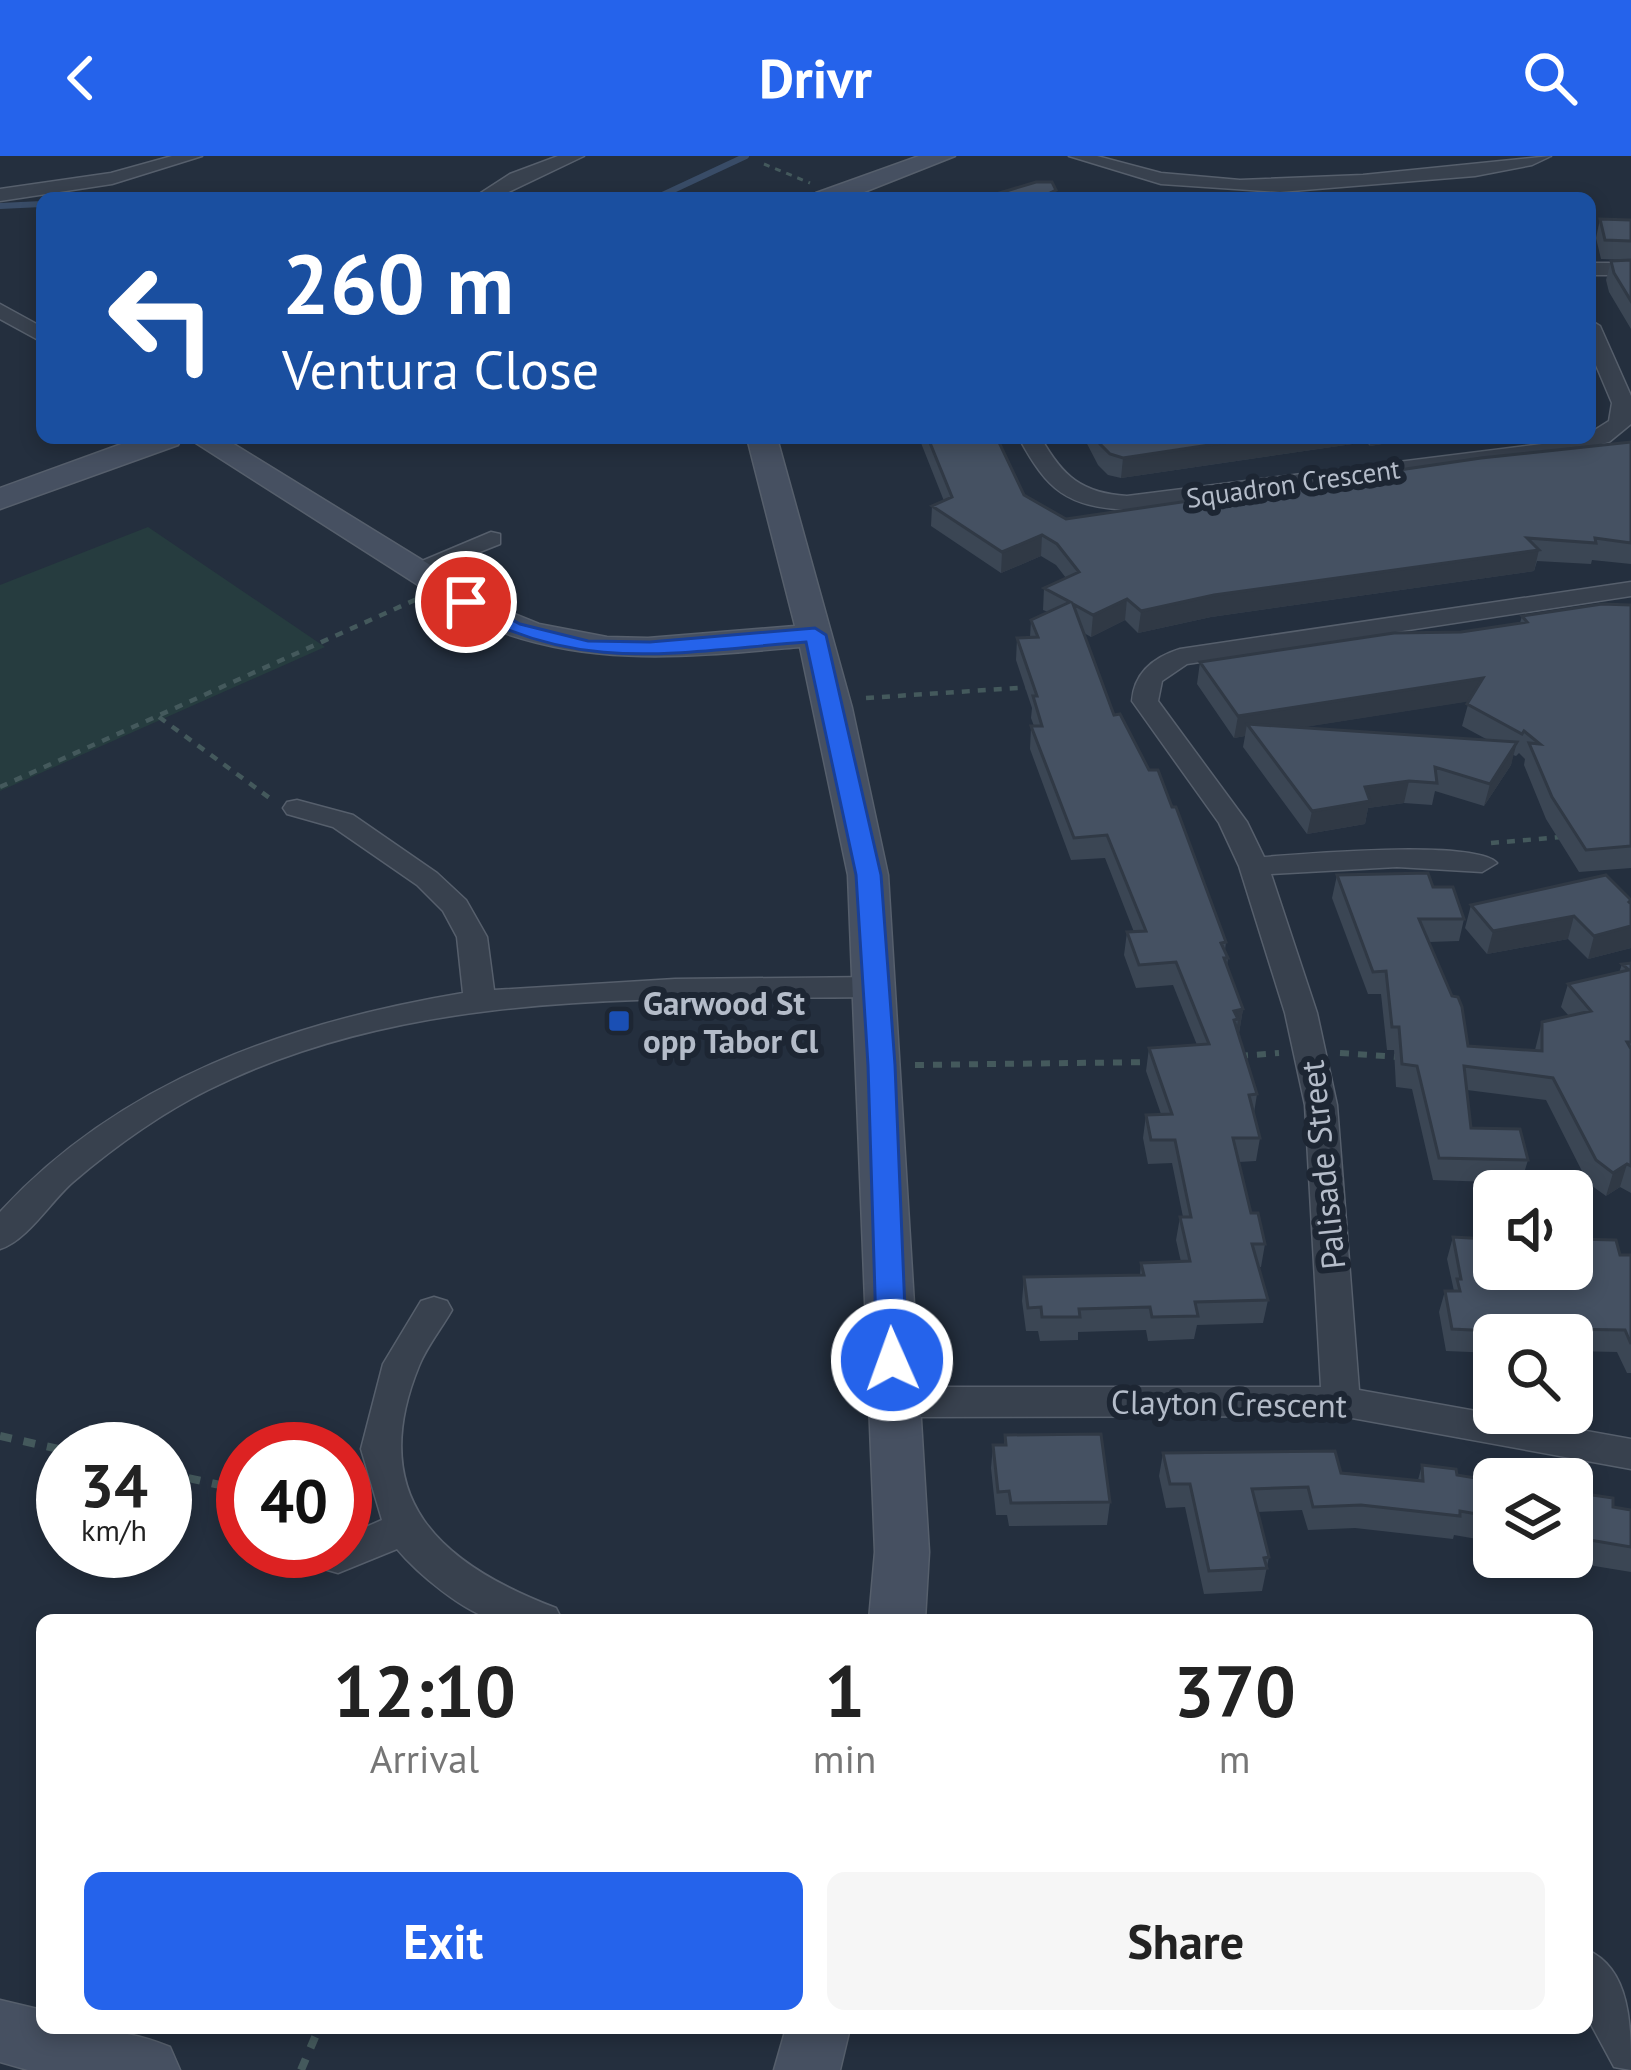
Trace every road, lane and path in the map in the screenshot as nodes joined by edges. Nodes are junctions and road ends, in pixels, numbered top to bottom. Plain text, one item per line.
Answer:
1 (194, 156) edge
2 (575, 156) edge
3 (943, 156) edge
4 (1078, 156) edge
5 (1367, 156) edge
6 (1542, 156) edge
7 (764, 164) dead end
8 (1393, 178) junction
9 (492, 192) edge
10 (822, 192) edge
11 (841, 192) edge
12 (0, 195) edge
13 (1596, 269) edge
14 (1631, 269) edge
15 (0, 310) edge
16 (36, 332) edge
17 (1596, 340) edge
18 (1596, 438) edge
19 (151, 444) edge
20 (213, 444) edge
21 (764, 444) edge
22 (1034, 444) edge
23 (1575, 444) edge
24 (0, 499) edge
25 (491, 539) dead end
26 (430, 579) junction
27 (1631, 589) edge
28 (815, 635) junction
29 (1031, 687) edge
30 (834, 708) junction
31 (159, 717) junction
32 (0, 787) edge
33 (297, 808) joint
34 (1561, 837) edge
35 (1481, 863) joint
36 (1254, 866) junction
37 (877, 987) junction
38 (479, 998) junction
39 (1310, 1052) junction
40 (1222, 1057) edge
41 (1400, 1058) edge
42 (1157, 1061) edge
43 (881, 1065) junction
44 (0, 1236) edge
45 (434, 1310) dead end
46 (1341, 1401) junction
47 (894, 1402) junction
48 (0, 1436) edge
49 (36, 1444) edge
50 (1631, 1454) edge
51 (404, 1528) junction
52 (372, 1542) edge
53 (526, 1614) edge
54 (897, 1614) edge
55 (1593, 1983) edge
56 (0, 2031) edge
57 (316, 2034) edge
58 (816, 2034) edge
59 (1631, 2050) edge
60 (147, 2070) edge
61 (301, 2070) edge
62 (807, 2070) edge

1 - 12 street
2 - 9 street
3 - 11 street
4 - 8 street
5 - 8 street
6 - 8 street
7 - 10 path
13 - 14 street
15 - 16 street
17 - 18 street, Squadron Crescent
19 - 24 street
20 - 26 street
21 - 28 street
22 - 23 street, Squadron Crescent
25 - 26 street
26 - 28 street
26 - 31 path
27 - 36 street
28 - 30 street
29 - 30 path
30 - 37 street
31 - 32 path
31 - 33 path
33 - 38 street
34 - 35 path
35 - 36 street
36 - 39 street, Palisade Street
37 - 38 street
37 - 43 street
38 - 44 street
39 - 40 path
39 - 41 path
39 - 46 street, Palisade Street
42 - 43 path
43 - 47 street
45 - 51 street
46 - 47 street, Clayton Crescent
46 - 50 street, Clayton Crescent
47 - 54 street
48 - 49 path
51 - 52 street
51 - 53 street
55 - 59 street
56 - 60 street
57 - 61 path
58 - 62 street

